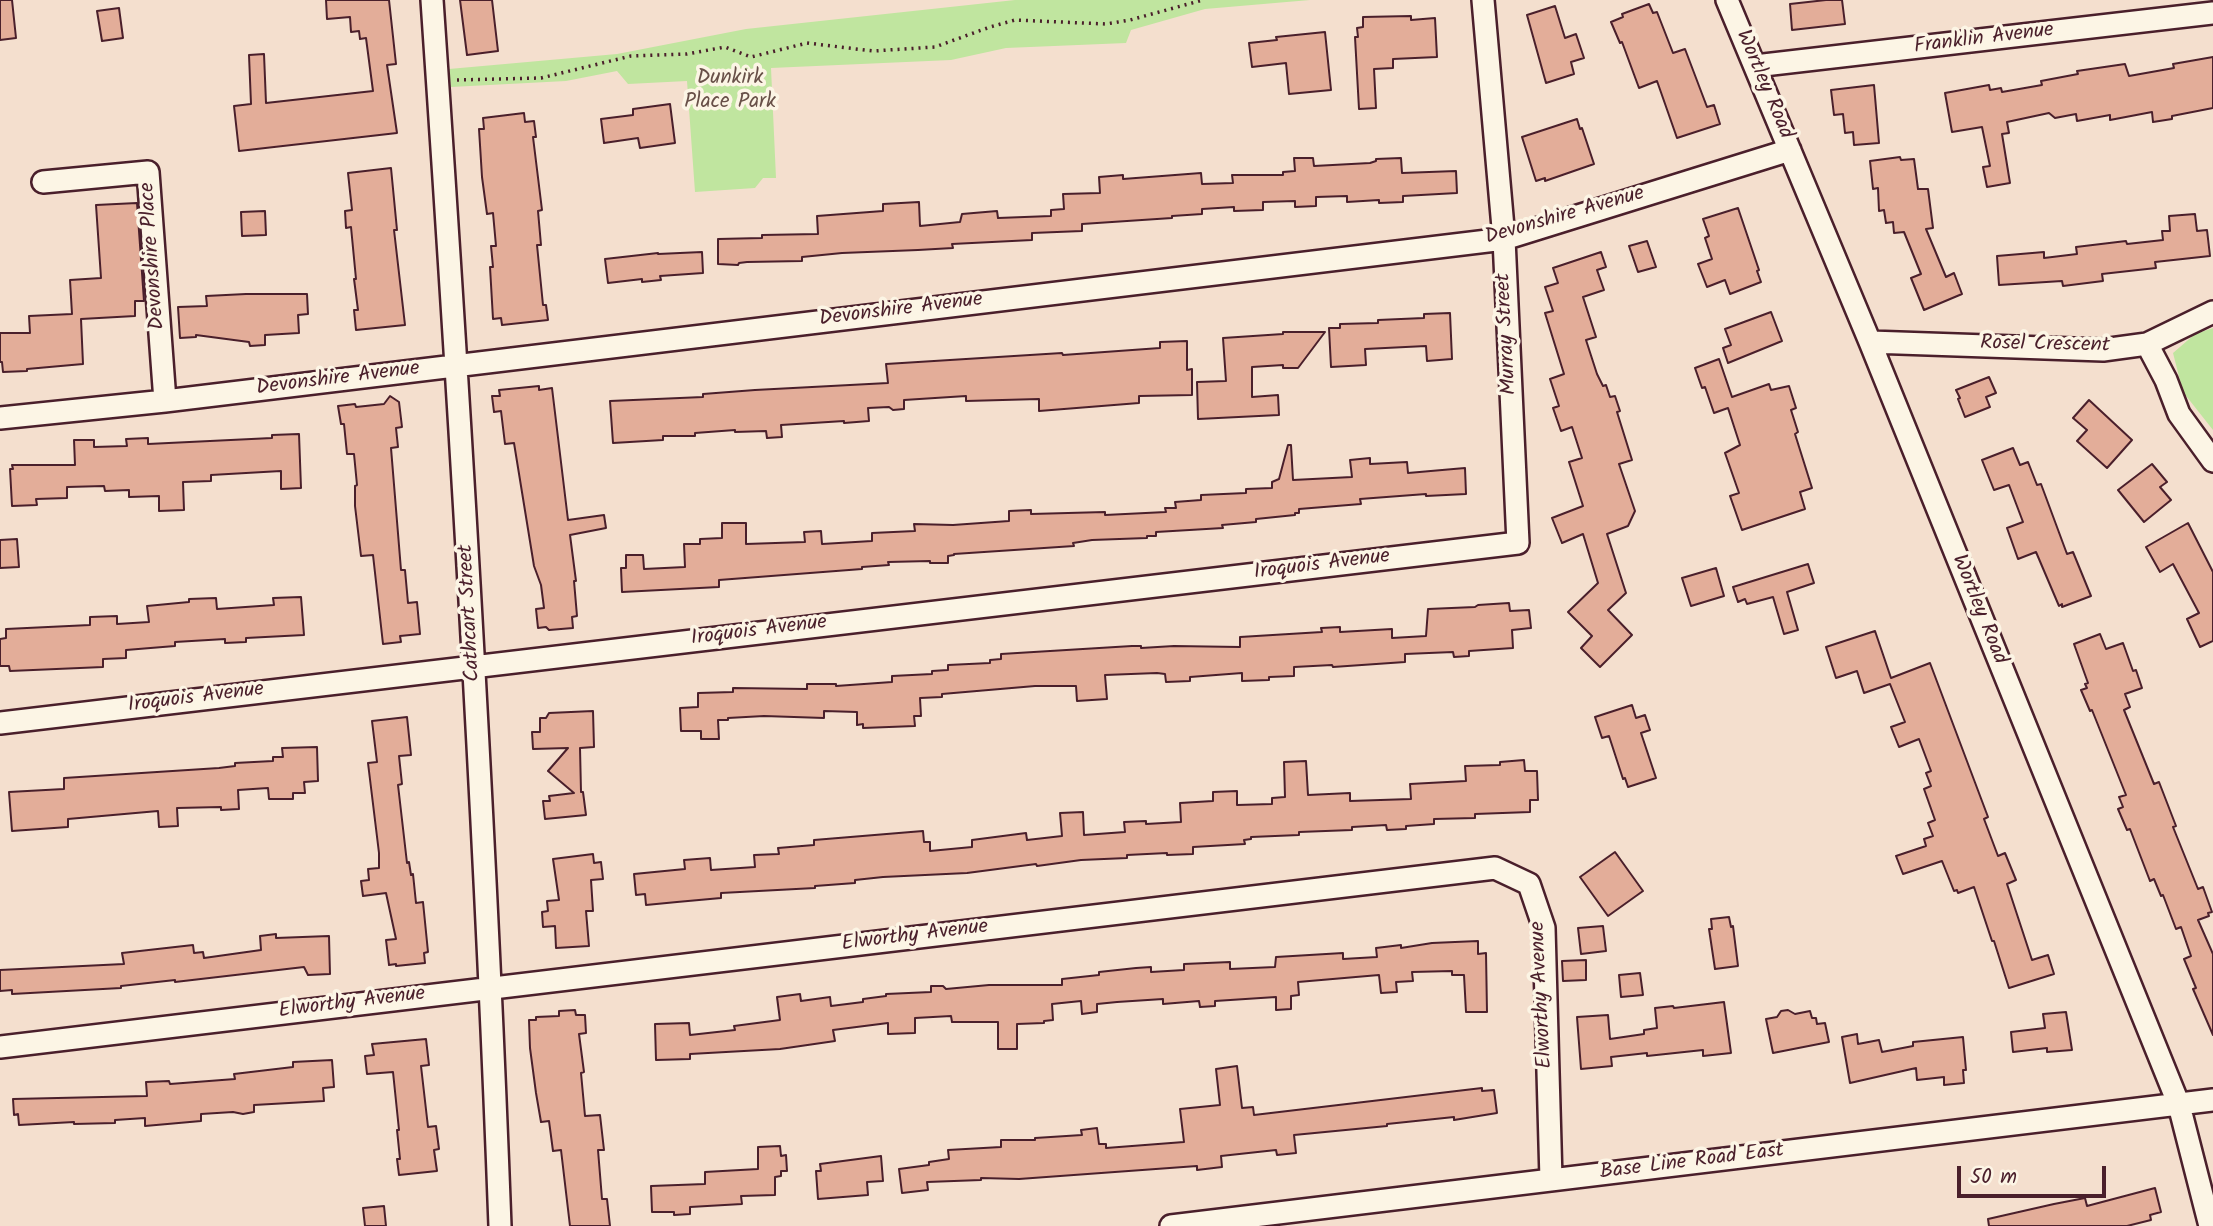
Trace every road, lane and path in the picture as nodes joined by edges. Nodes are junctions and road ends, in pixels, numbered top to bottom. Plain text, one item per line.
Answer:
1 (432, 0) edge
2 (1203, 0) edge
3 (1483, 0) edge
4 (1727, 0) edge
5 (2213, 13) edge
6 (1755, 66) junction
7 (437, 81) junction
8 (1790, 150) junction
9 (44, 182) dead end
10 (1504, 239) junction
11 (2213, 312) edge
12 (1870, 342) junction
13 (2147, 344) junction
14 (457, 365) junction
15 (165, 401) junction
16 (0, 418) edge
17 (2213, 461) edge
18 (1518, 543) joint
19 (474, 665) junction
20 (0, 723) edge
21 (492, 988) junction
22 (0, 1046) edge
23 (2213, 1100) edge
24 (2179, 1105) junction
25 (1551, 1180) junction
26 (500, 1226) edge
27 (1171, 1226) edge
28 (2210, 1226) edge

1 - 7 street, Cathcart Street
2 - 7 path
3 - 10 street, Murray Street
4 - 6 street, Wortley Road
5 - 6 street, Franklin Avenue
6 - 8 street, Wortley Road
7 - 14 street, Cathcart Street
8 - 10 street, Devonshire Avenue
8 - 12 street, Wortley Road
9 - 15 street, Devonshire Place
10 - 14 street, Devonshire Avenue
10 - 18 street, Murray Street
11 - 13 street, Rosel Crescent
12 - 13 street, Rosel Crescent
12 - 24 street, Wortley Road
13 - 17 street
14 - 15 street, Devonshire Avenue
14 - 19 street, Cathcart Street
15 - 16 street, Devonshire Avenue
18 - 19 street, Iroquois Avenue
19 - 20 street, Iroquois Avenue
19 - 21 street, Cathcart Street
21 - 22 street, Elworthy Avenue
21 - 25 street, Elworthy Avenue
21 - 26 street, Cathcart Street
23 - 24 street, Base Line Road East
24 - 25 street, Base Line Road East
24 - 28 street, Wortley Road
25 - 27 street, Base Line Road East

